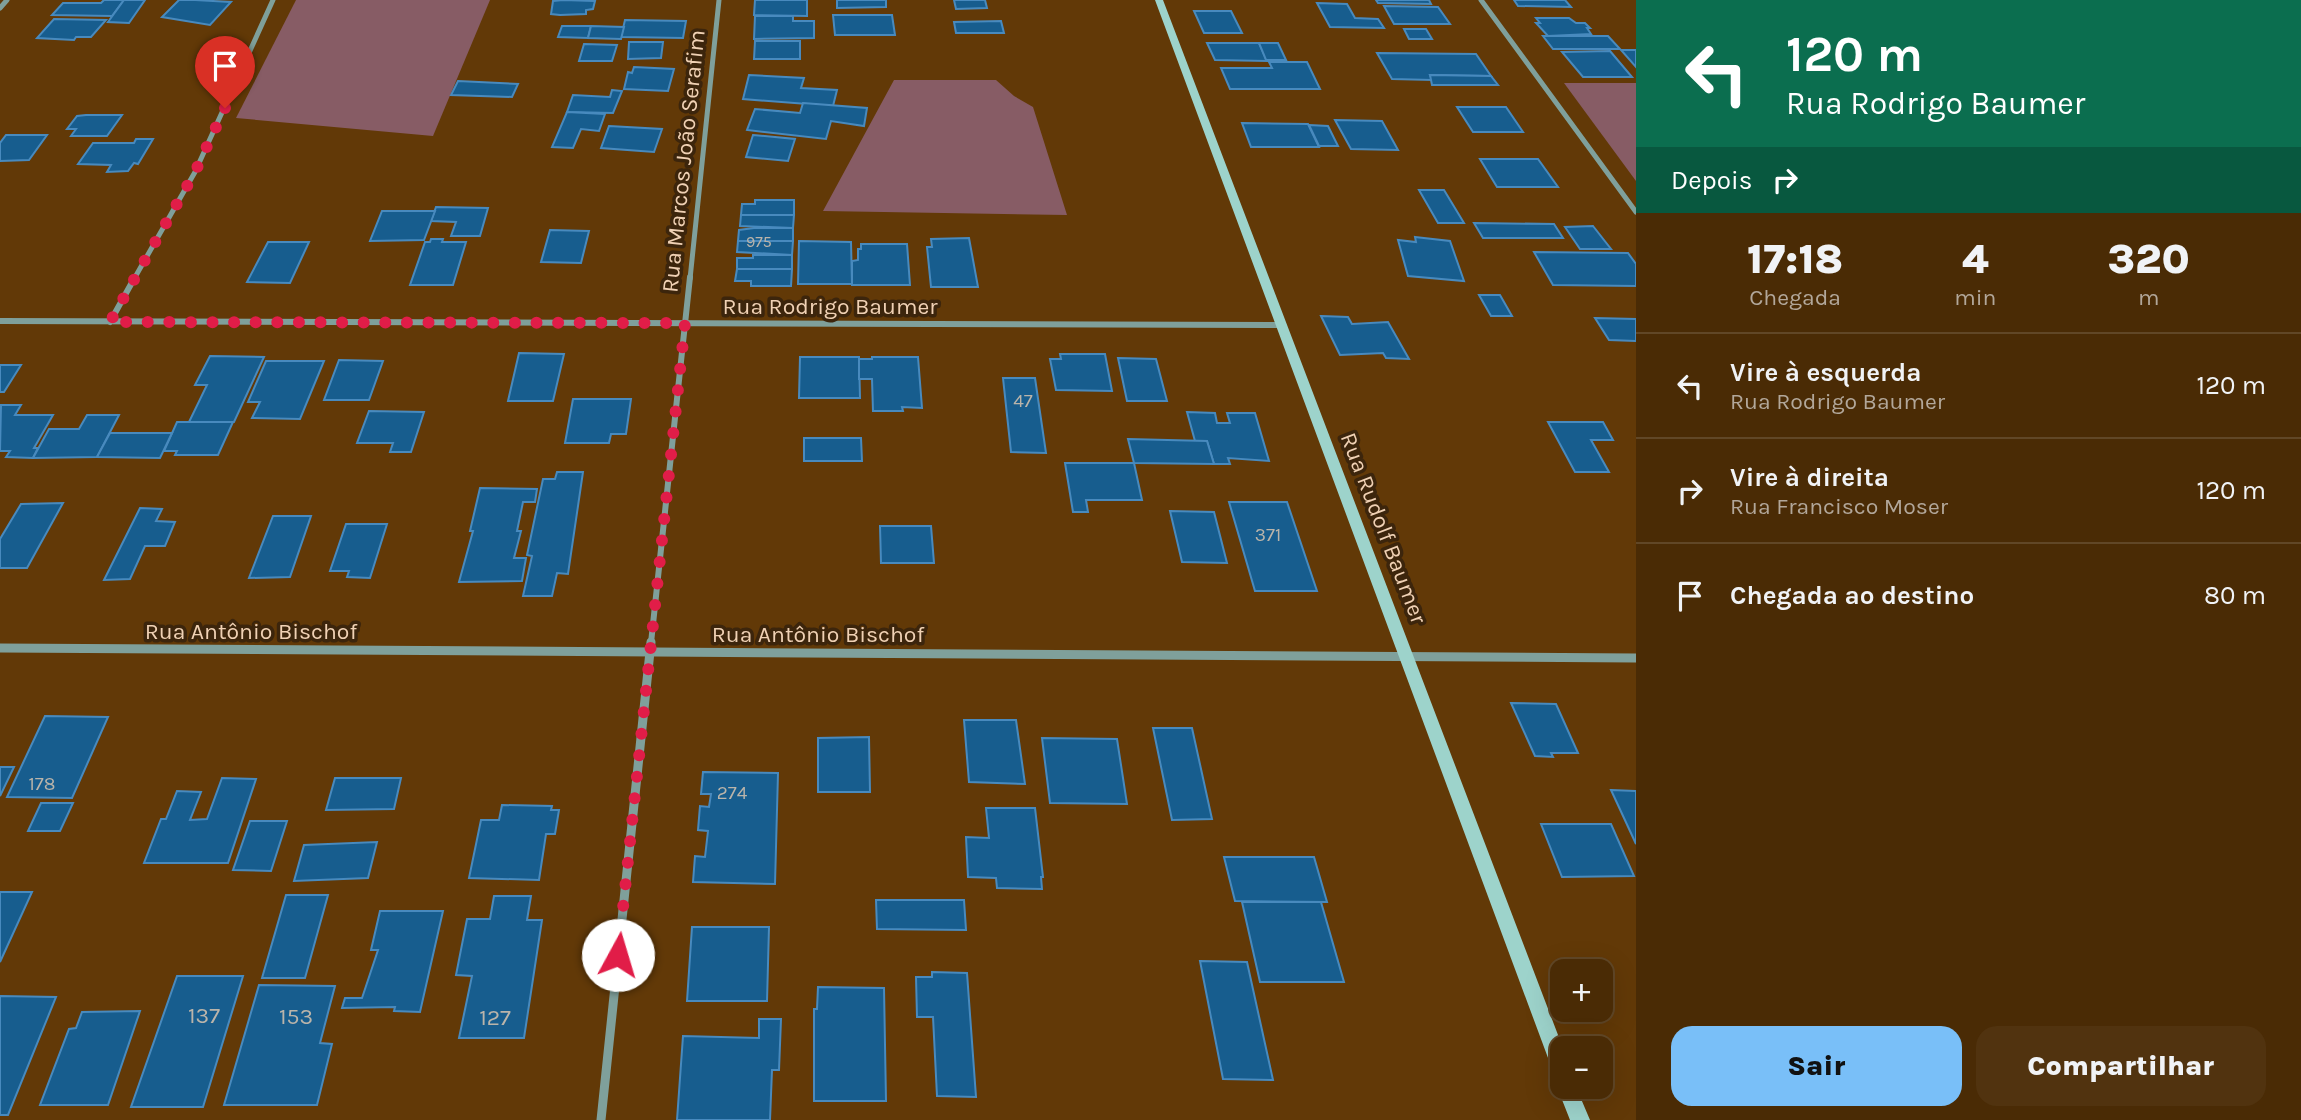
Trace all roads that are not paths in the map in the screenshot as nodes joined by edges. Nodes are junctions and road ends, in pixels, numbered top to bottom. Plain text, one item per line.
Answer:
1 (273, 0) edge
2 (719, 0) edge
3 (1159, 0) edge
4 (1481, 0) edge
5 (4, 1) edge
6 (0, 8) edge
7 (1636, 212) edge
8 (0, 321) edge
9 (110, 322) junction
10 (685, 323) junction
11 (1281, 325) junction
12 (0, 648) edge
13 (650, 652) junction
14 (1406, 657) junction
15 (1636, 658) edge
16 (1550, 1039) edge
17 (1572, 1099) edge
18 (601, 1120) edge
19 (1580, 1120) edge

1 - 9 street
2 - 10 street, Rua Marcos João Serafim
3 - 11 street, Rua Rudolf Baumer
4 - 7 street
5 - 6 street
8 - 9 street, Rua Rodrigo Baumer
9 - 10 street, Rua Rodrigo Baumer
10 - 11 street, Rua Rodrigo Baumer
10 - 13 street, Rua Marcos João Serafim
11 - 14 street, Rua Rudolf Baumer
12 - 13 street, Rua Antônio Bischof
13 - 14 street, Rua Antônio Bischof
13 - 18 street, Rua Marcos João Serafim
14 - 15 street, Rua Antônio Bischof
14 - 16 street, Rua Rudolf Baumer
17 - 19 street

